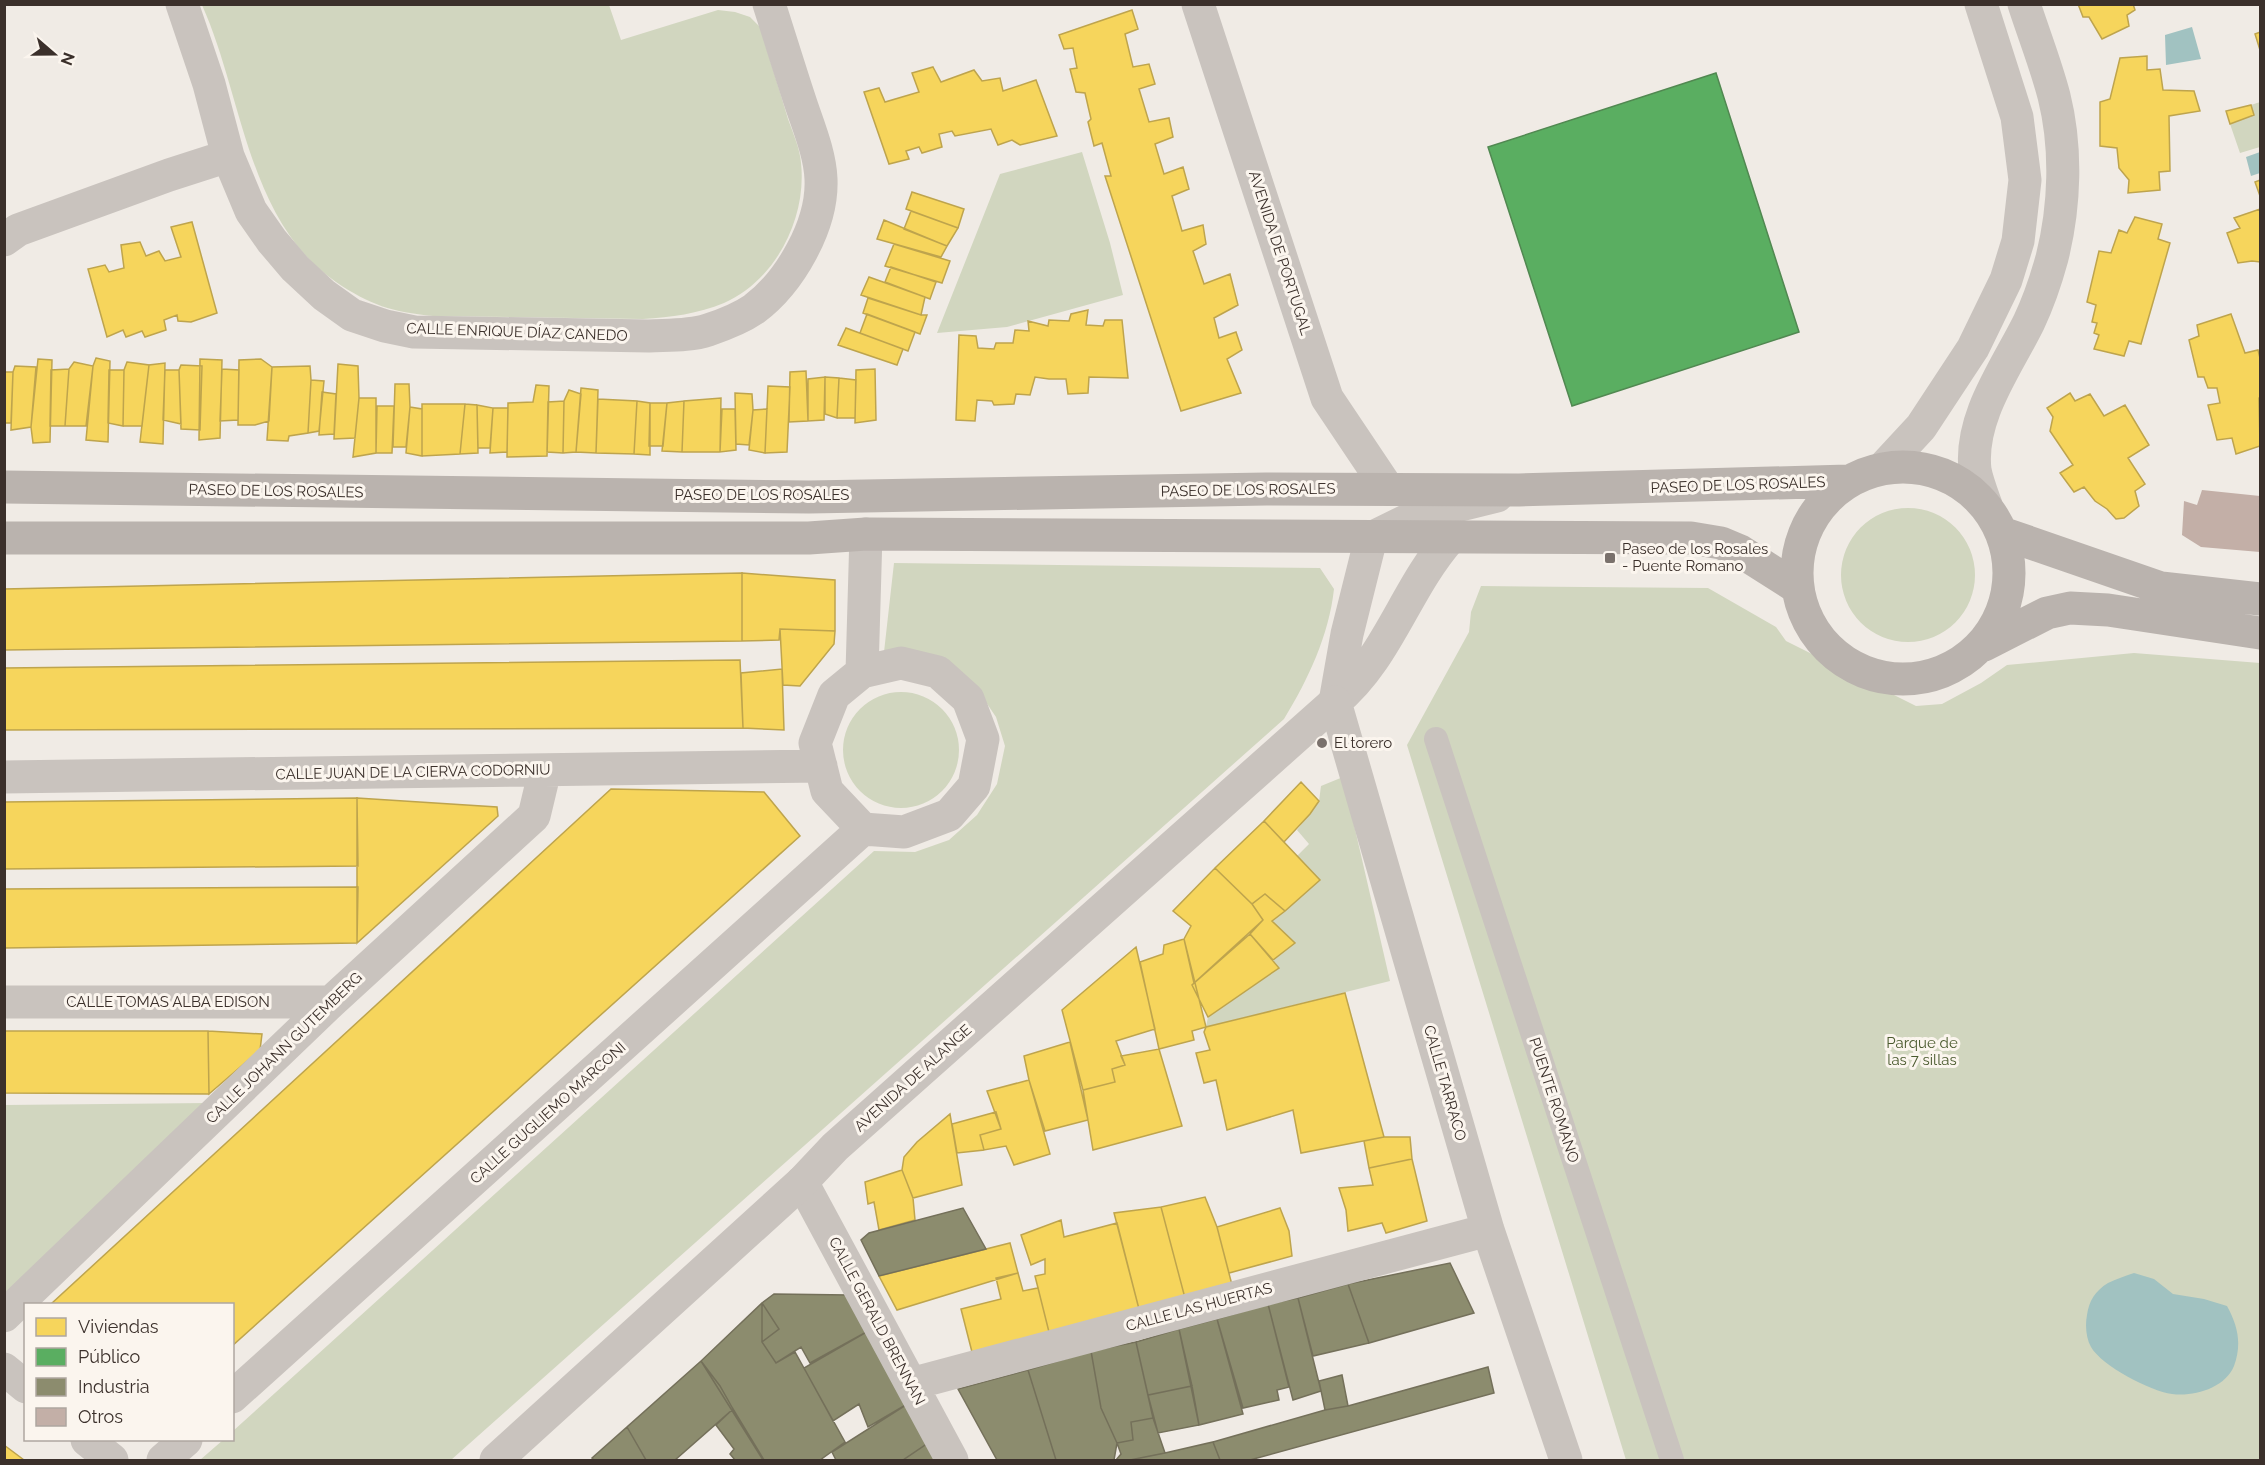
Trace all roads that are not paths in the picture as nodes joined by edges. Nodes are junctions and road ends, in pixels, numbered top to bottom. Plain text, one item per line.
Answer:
1 (182, 4) edge
2 (769, 4) edge
3 (1198, 4) edge
4 (1981, 4) edge
5 (2024, 4) edge
6 (228, 156) junction
7 (4, 240) edge
8 (1883, 468) junction
9 (1848, 481) junction
10 (4, 488) edge
11 (1388, 489) junction
12 (1519, 490) junction
13 (1986, 505) junction
14 (2002, 533) junction
15 (866, 534) junction
16 (4, 538) edge
17 (1371, 538) junction
18 (1450, 538) junction
19 (1798, 588) junction
20 (2260, 599) edge
21 (2260, 633) edge
22 (1980, 648) junction
23 (862, 672) junction
24 (1335, 702) junction
25 (1436, 739) dead end
26 (821, 766) junction
27 (545, 770) junction
28 (4, 777) edge
29 (863, 829) junction
30 (4, 1002) edge
31 (331, 1002) junction
32 (802, 1182) junction
33 (1488, 1230) junction
34 (4, 1316) edge
35 (4, 1369) edge
36 (911, 1384) junction
37 (24, 1385) edge
38 (234, 1395) edge
39 (88, 1441) edge
40 (185, 1441) edge
41 (112, 1461) edge
42 (162, 1461) edge
43 (496, 1461) edge
44 (952, 1461) edge
45 (1566, 1461) edge
46 (1672, 1461) edge

1 - 6 street, CALLE ENRIQUE DÍAZ CANEDO
2 - 6 street, CALLE ENRIQUE DÍAZ CANEDO
3 - 11 street, AVENIDA DE PORTUGAL
4 - 8 street
5 - 13 street
6 - 7 street
8 - 9 main road
8 - 13 main road
9 - 12 main road, PASEO DE LOS ROSALES
9 - 19 main road
10 - 11 main road, PASEO DE LOS ROSALES
11 - 12 main road, PASEO DE LOS ROSALES
12 - 17 street, PASEO DE LOS ROSALES
13 - 14 main road
14 - 20 main road
14 - 22 main road
15 - 16 main road, PASEO DE LOS ROSALES
15 - 17 main road, PASEO DE LOS ROSALES
15 - 23 street
17 - 18 main road, PASEO DE LOS ROSALES
17 - 24 street
18 - 19 main road, PASEO DE LOS ROSALES
18 - 24 street, AVENIDA DE ALANGE
19 - 22 main road
21 - 22 main road
23 - 26 street
23 - 29 street
24 - 32 street, AVENIDA DE ALANGE
24 - 33 street, CALLE TARRACO
25 - 46 street, PUENTE ROMANO
26 - 27 street, CALLE JUAN DE LA CIERVA CODORNIU
26 - 29 street
27 - 28 street, CALLE JUAN DE LA CIERVA CODORNIU
27 - 31 street, CALLE JOHANN GUTEMBERG
29 - 38 street, CALLE GUGLIEMO MARCONI
30 - 31 street, CALLE TOMAS ALBA EDISON
31 - 34 street, CALLE JOHANN GUTEMBERG
32 - 36 street, CALLE GERALD BRENNAN
32 - 43 street, AVENIDA DE ALANGE
33 - 36 street, CALLE LAS HUERTAS
33 - 45 street, CALLE TARRACO
35 - 37 street
36 - 44 street, CALLE GERALD BRENNAN
39 - 41 street
40 - 42 street

